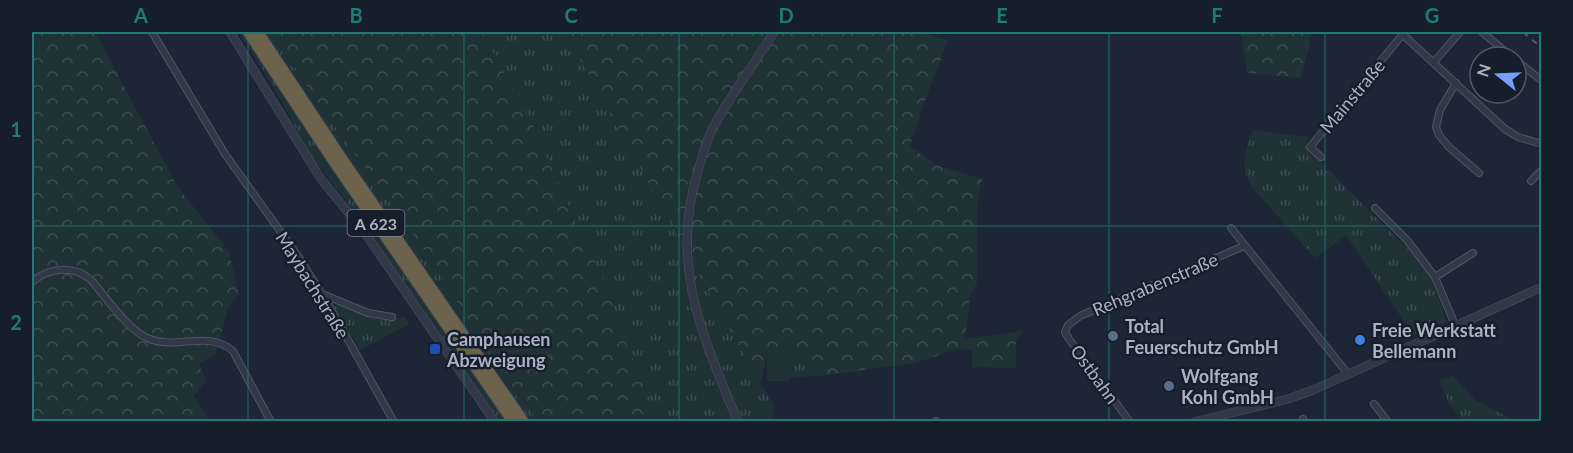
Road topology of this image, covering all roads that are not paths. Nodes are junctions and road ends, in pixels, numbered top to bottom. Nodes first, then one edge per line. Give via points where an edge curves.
1 (152, 32) edge
2 (230, 32) edge
3 (248, 32) edge
4 (258, 32) edge
5 (774, 32) edge
6 (1460, 32) edge
7 (1482, 32) edge
8 (1402, 33) edge
9 (1498, 45) edge
10 (1434, 62) junction
11 (1528, 70) edge
12 (1542, 81) edge
13 (1456, 83) junction
14 (1542, 144) edge
15 (1320, 157) dead end
16 (1542, 170) edge
17 (1479, 173) dead end
18 (1531, 181) dead end
19 (1375, 208) dead end
20 (1231, 228) dead end
21 (1244, 246) junction
22 (1473, 253) dead end
23 (1435, 277) junction
24 (32, 282) edge
25 (1542, 287) edge
26 (321, 293) junction
27 (392, 317) dead end
28 (1068, 325) joint
29 (1455, 325) junction
30 (1348, 374) junction
31 (1374, 404) dead end
32 (1205, 420) edge
33 (271, 422) edge
34 (393, 422) edge
35 (495, 422) edge
36 (513, 422) edge
37 (524, 422) edge
38 (738, 422) edge
39 (1130, 422) edge
40 (1194, 422) edge
41 (1388, 422) edge

1 - 26 street, Maybachstraße via 225,154
2 - 35 street via 321,179 365,233
3 - 36 highway, A 623
4 - 37 highway, A 623
5 - 38 street via 714,126 696,178 686,237 696,311
6 - 10 street
7 - 9 street
8 - 10 street
8 - 15 street, Mainstraße via 1310,147
10 - 13 street
11 - 12 street
13 - 14 street via 1505,129
13 - 17 street via 1440,110 1436,127 1449,147
16 - 18 street
19 - 23 street via 1407,240
20 - 21 street, Rehgrabenstraße
21 - 28 street, Rehgrabenstraße via 1080,316
21 - 30 street, Rehgrabenstraße
22 - 23 street
23 - 29 street
24 - 33 street via 42,273 64,269 83,273 137,332 149,339 167,343 214,340 224,344 233,351
25 - 29 street
26 - 27 street via 368,313
26 - 34 street, Maybachstraße
28 - 39 street, Ostbahn via 1065,332 1069,339
29 - 30 street
30 - 32 street via 1288,399
31 - 41 street
32 - 40 street

